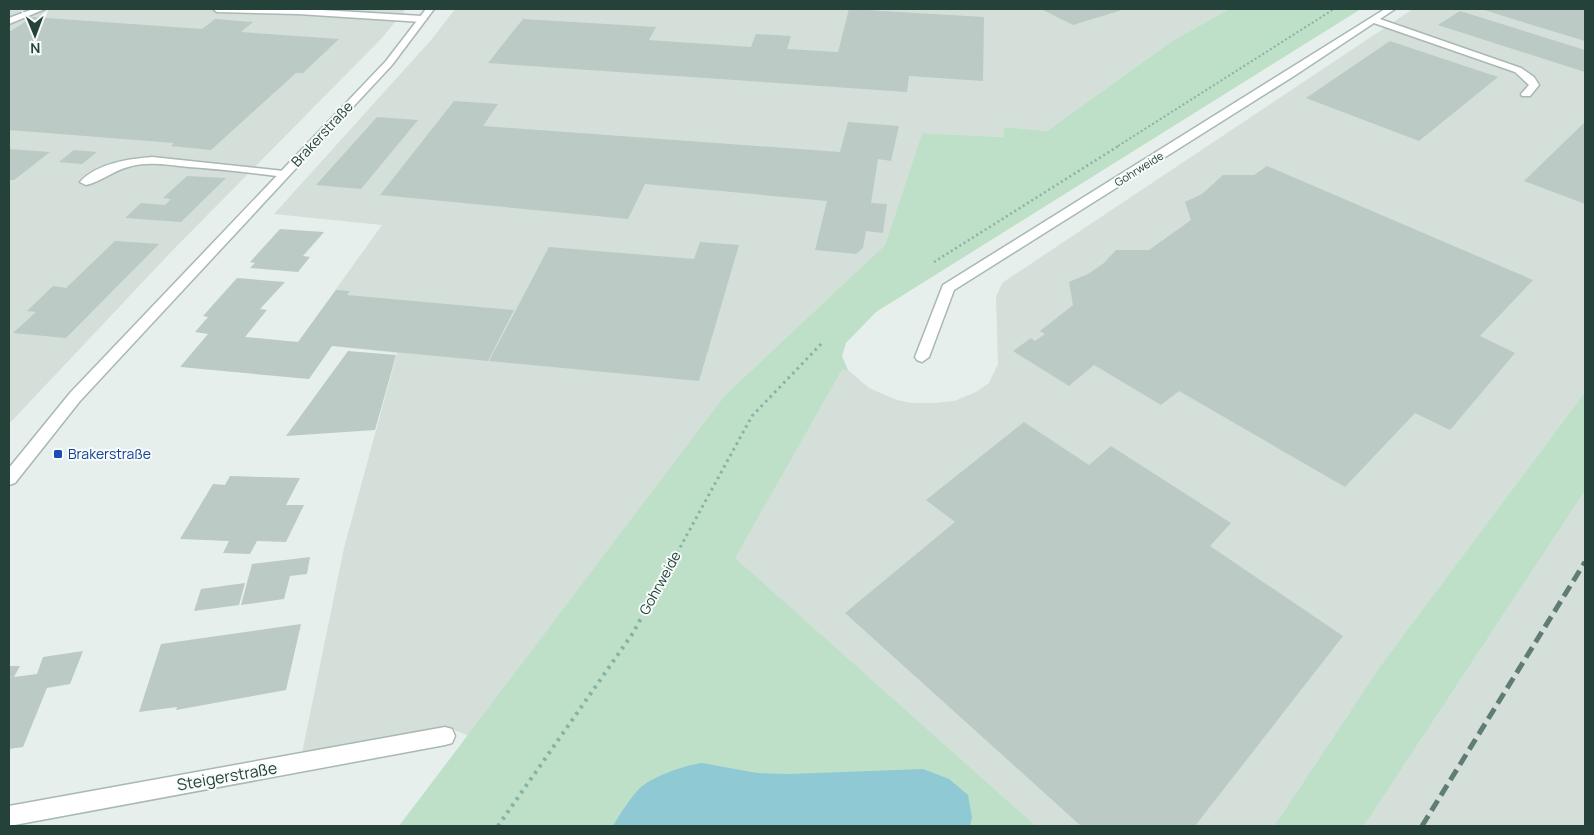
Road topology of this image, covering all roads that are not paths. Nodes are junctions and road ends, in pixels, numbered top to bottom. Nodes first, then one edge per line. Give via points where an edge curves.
1 (41, 9) edge
2 (217, 9) edge
3 (1391, 9) edge
4 (426, 14) edge
5 (9, 20) edge
6 (1374, 20) junction
7 (1526, 94) dead end
8 (284, 174) junction
9 (86, 182) dead end
10 (922, 357) dead end
11 (9, 479) edge
12 (446, 736) dead end
13 (9, 816) edge

1 - 5 street
2 - 4 street
3 - 6 street, Gohrweide
4 - 8 street, Brakerstraße via 388,62
6 - 7 street via 1518,70 1534,85
6 - 10 street, Gohrweide via 948,288
8 - 9 street via 152,160 127,163
8 - 11 street, Brakerstraße via 75,397
12 - 13 street, Steigerstraße

